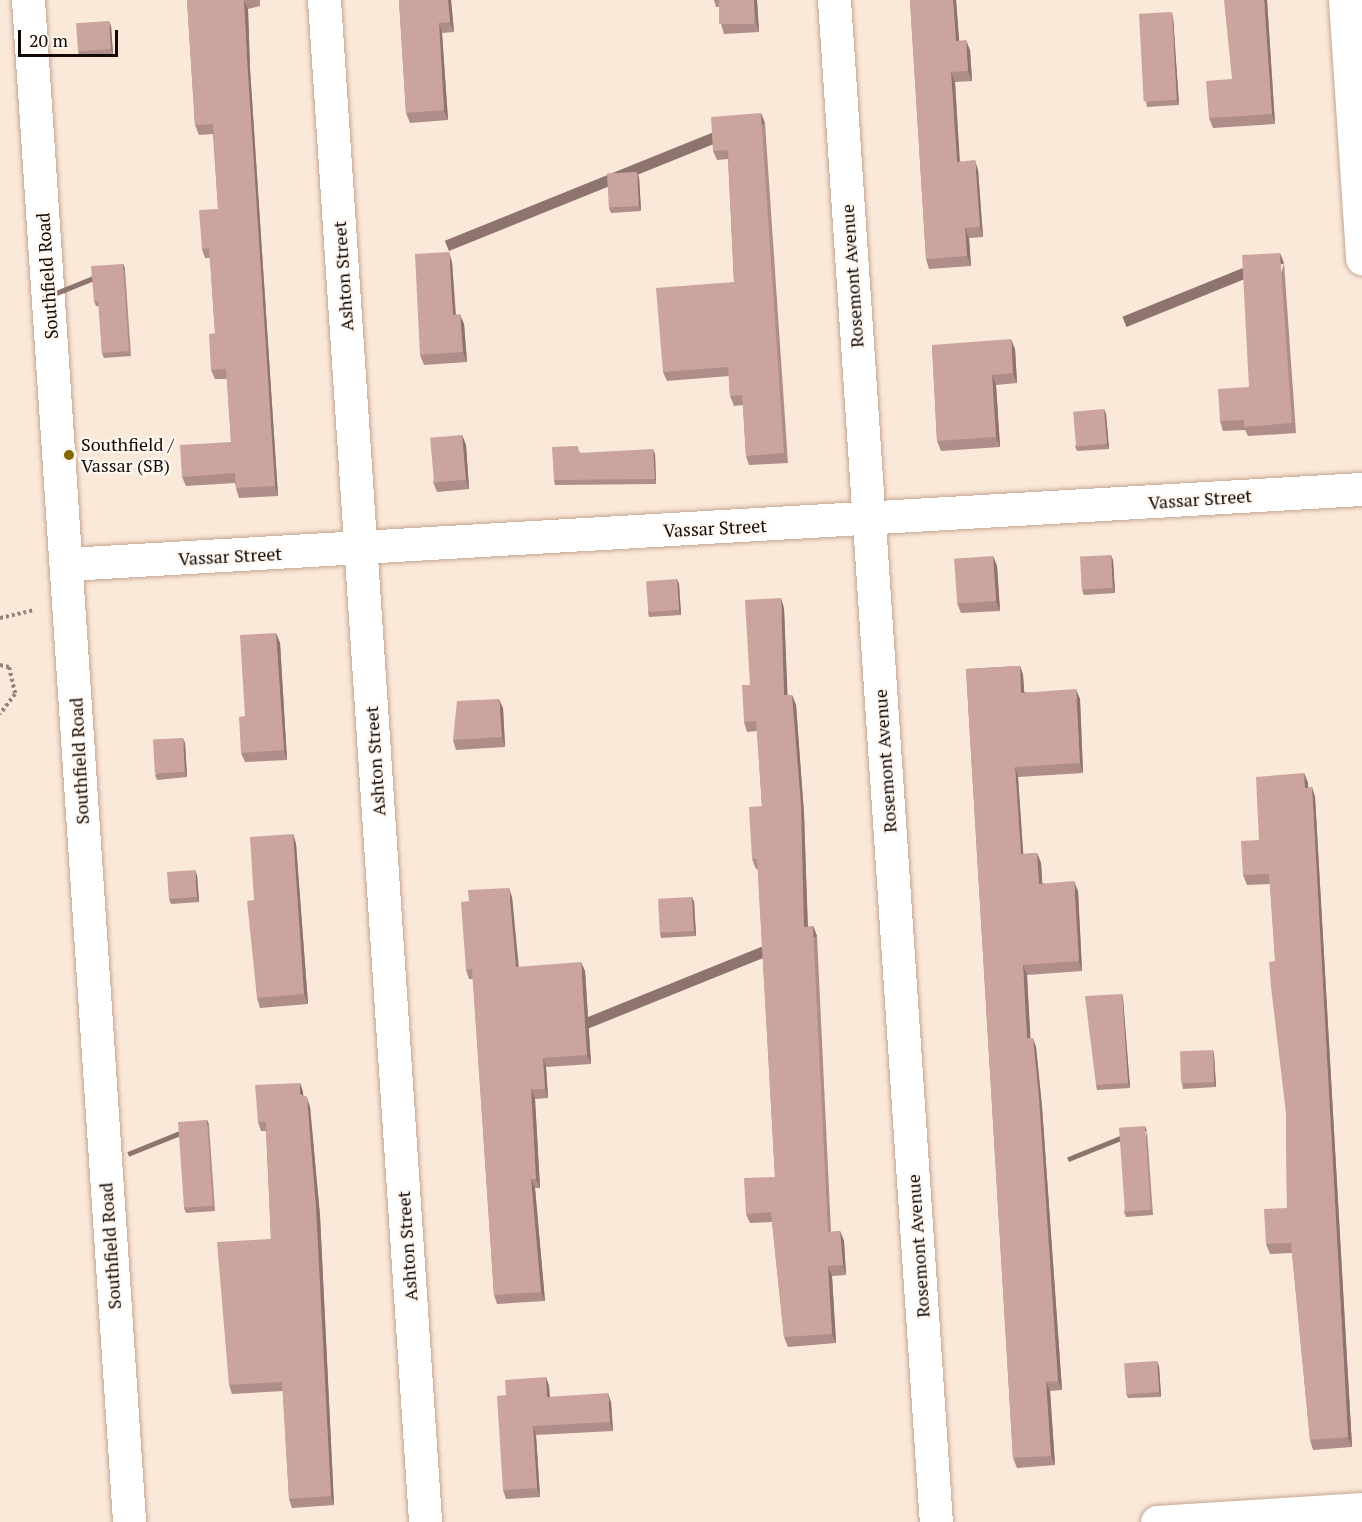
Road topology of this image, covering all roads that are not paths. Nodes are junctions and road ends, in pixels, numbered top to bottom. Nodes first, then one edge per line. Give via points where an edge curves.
1 (28, 0) edge
2 (324, 0) edge
3 (834, 0) edge
4 (1344, 0) edge
5 (1362, 258) edge
6 (1362, 489) edge
7 (868, 520) junction
8 (361, 550) junction
9 (68, 564) junction
10 (1362, 1509) edge
11 (129, 1522) edge
12 (425, 1522) edge
13 (936, 1522) edge
14 (1157, 1522) edge

1 - 9 street, Southfield Road
2 - 8 street, Ashton Street
3 - 7 street, Rosemont Avenue
4 - 5 street
6 - 7 street, Vassar Street
7 - 8 street, Vassar Street
7 - 13 street, Rosemont Avenue
8 - 9 street, Vassar Street
8 - 12 street, Ashton Street
9 - 11 street, Southfield Road
10 - 14 street

